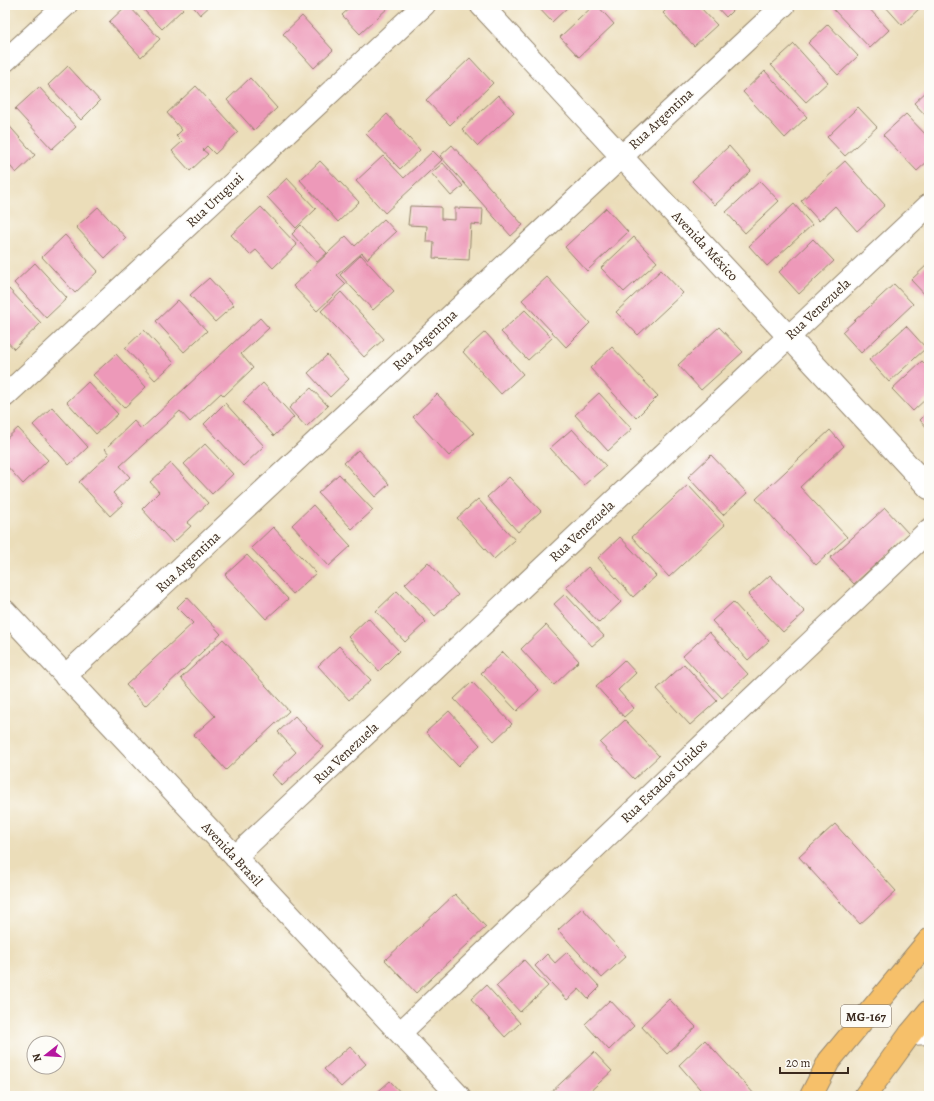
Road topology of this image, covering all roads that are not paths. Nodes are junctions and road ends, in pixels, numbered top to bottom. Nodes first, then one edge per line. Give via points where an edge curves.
1 (66, 5) edge
2 (424, 5) edge
3 (481, 5) edge
4 (784, 5) edge
5 (5, 61) edge
6 (621, 157) junction
7 (929, 205) edge
8 (789, 337) junction
9 (5, 396) edge
10 (929, 488) edge
11 (929, 530) edge
12 (5, 612) edge
13 (65, 676) junction
14 (235, 857) junction
15 (929, 940) edge
16 (929, 1011) edge
17 (400, 1033) junction
18 (920, 1034) edge
19 (459, 1096) edge
20 (811, 1096) edge
21 (865, 1096) edge

1 - 5 street
2 - 9 street, Rua Uruguai
3 - 6 street, Avenida México
4 - 6 street, Rua Argentina
6 - 8 street, Avenida México
6 - 13 street, Rua Argentina
7 - 8 street, Rua Venezuela
8 - 10 street, Avenida México
8 - 14 street, Rua Venezuela
11 - 17 street, Rua Estados Unidos
12 - 13 street, Avenida Brasil
13 - 14 street, Avenida Brasil
14 - 17 street, Avenida Brasil
15 - 20 main road, MG-167 via 829,1061
16 - 18 main road, MG-167
17 - 19 street, Avenida Brasil
18 - 21 main road, MG-167

